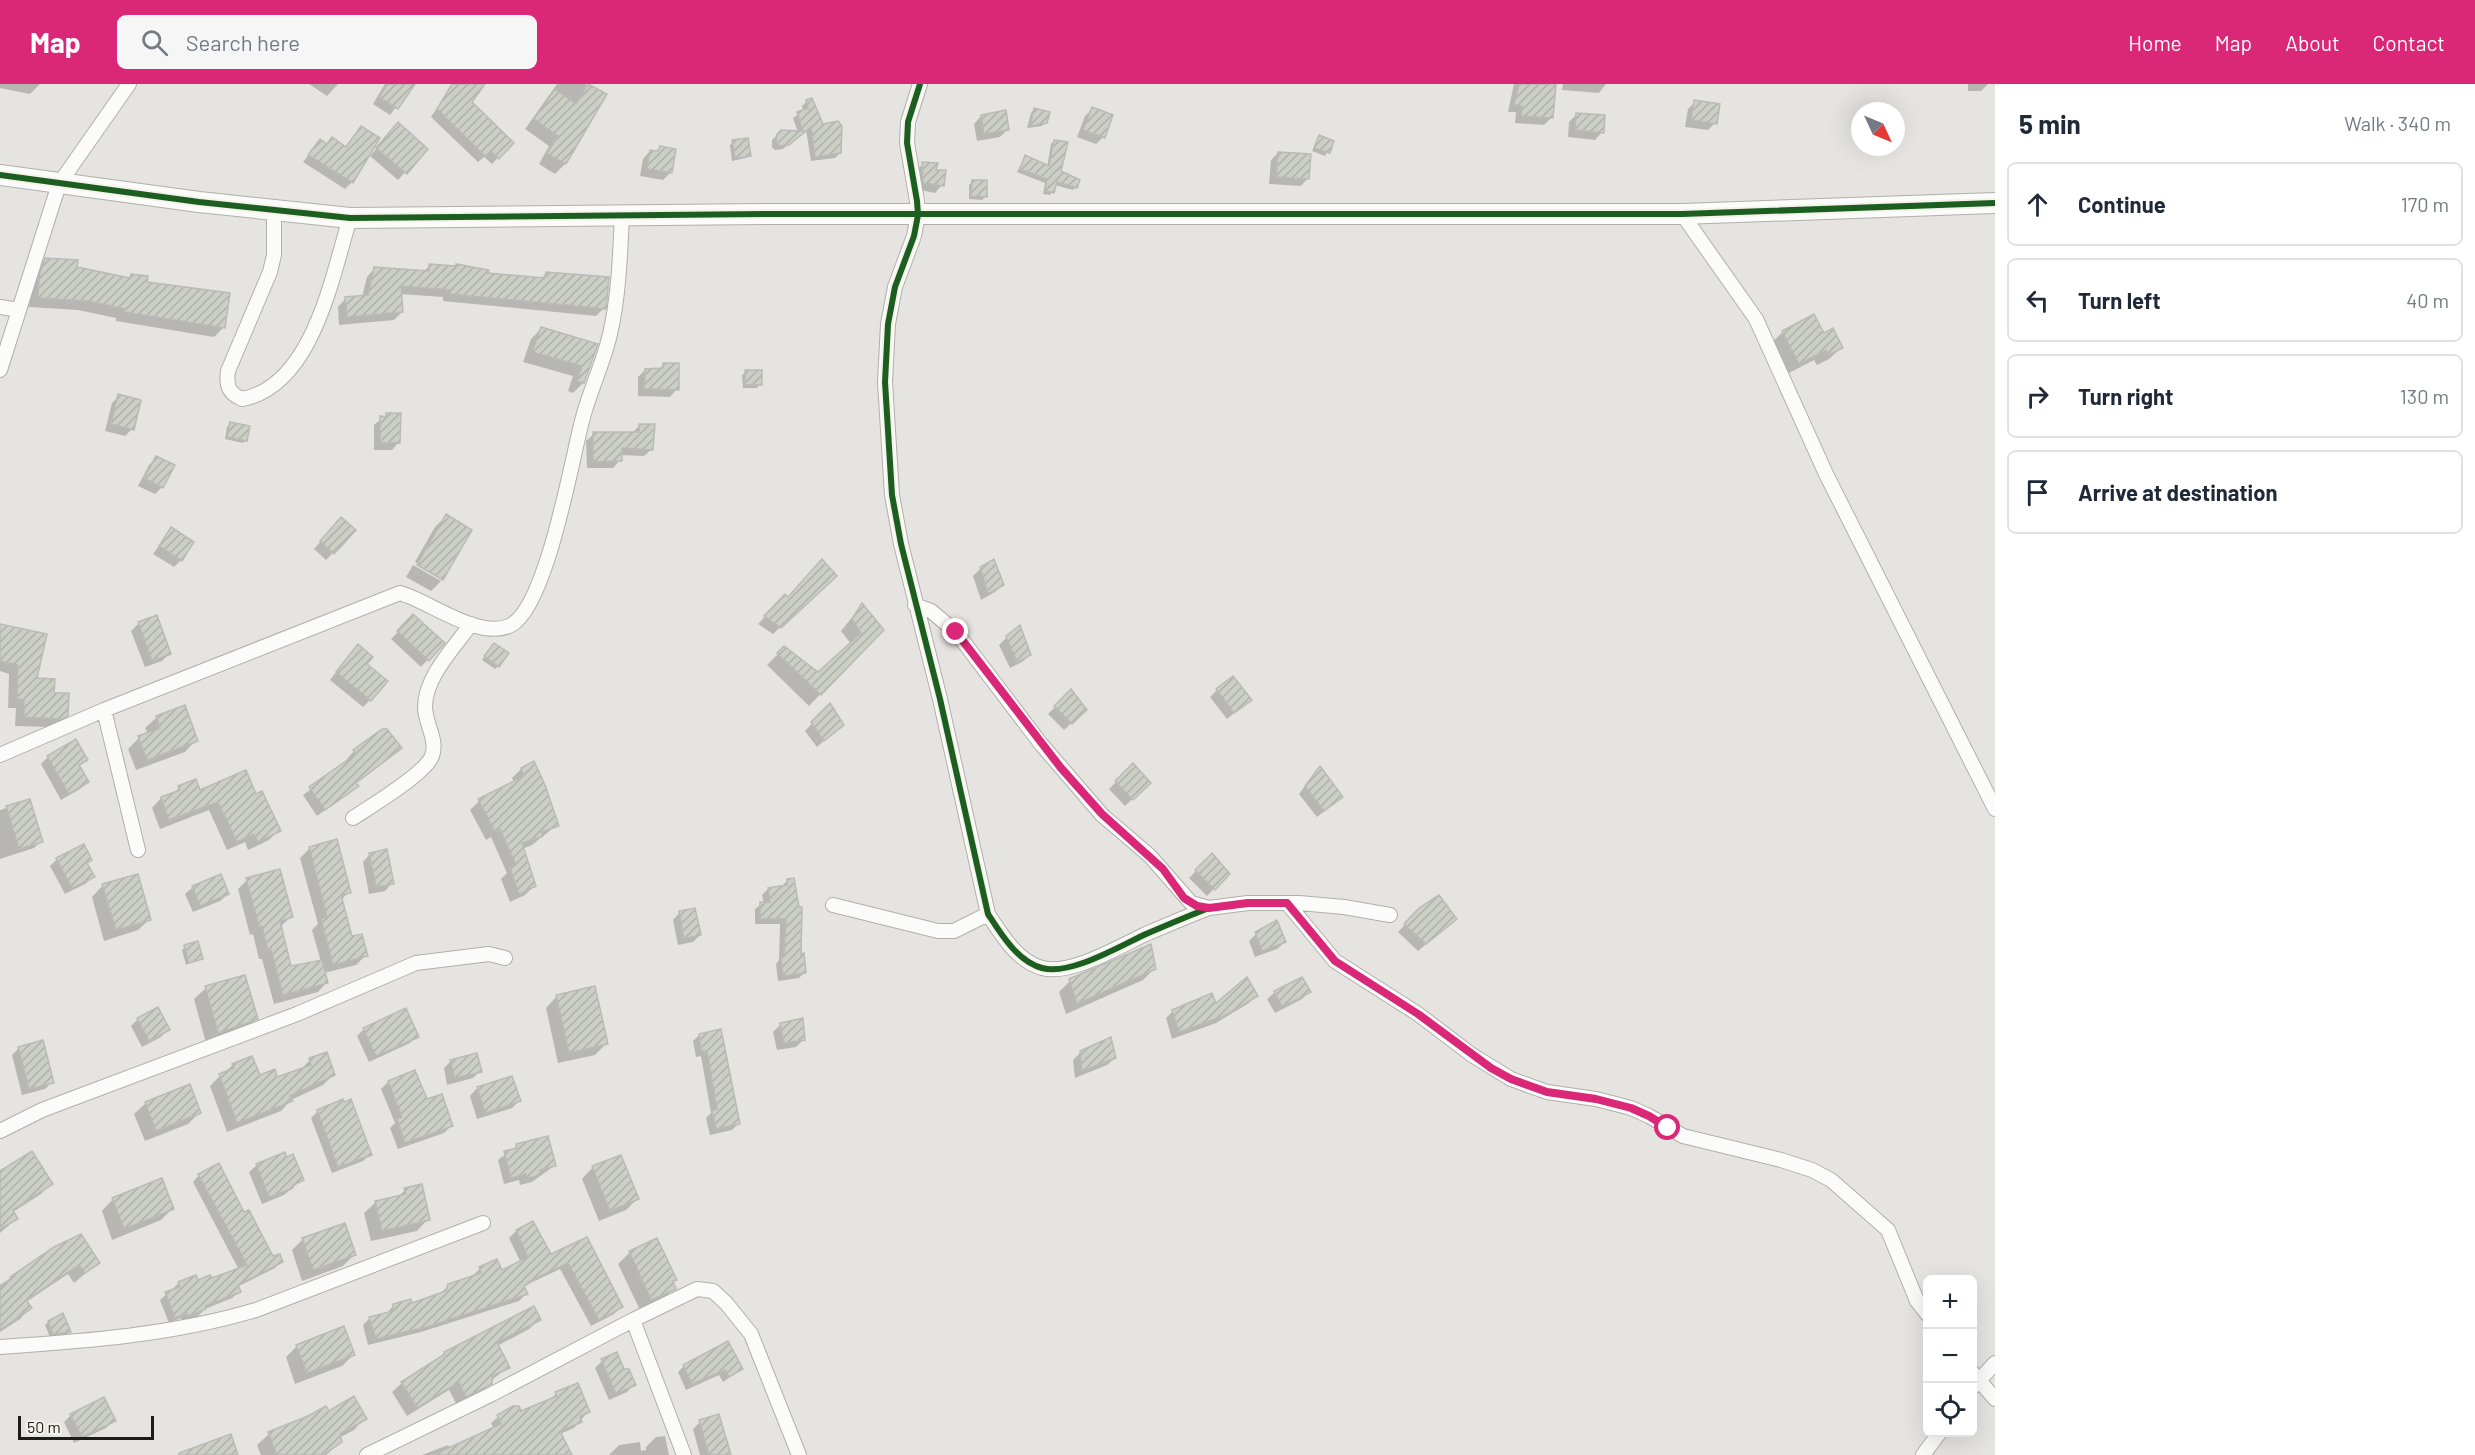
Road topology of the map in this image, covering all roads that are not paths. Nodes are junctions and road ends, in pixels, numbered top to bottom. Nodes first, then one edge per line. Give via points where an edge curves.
1 (129, 84) edge
2 (920, 84) edge
3 (0, 175) edge
4 (59, 184) junction
5 (1995, 203) edge
6 (274, 211) junction
7 (1682, 214) junction
8 (918, 215) junction
9 (622, 216) junction
10 (350, 218) junction
11 (0, 308) edge
12 (19, 310) junction
13 (0, 370) edge
14 (915, 605) junction
15 (471, 624) junction
16 (104, 710) junction
17 (0, 755) edge
18 (1995, 809) edge
19 (353, 818) dead end
20 (138, 850) dead end
21 (1287, 903) junction
22 (833, 905) dead end
23 (1209, 908) junction
24 (988, 914) junction
25 (1390, 915) dead end
26 (505, 958) dead end
27 (0, 1131) edge
28 (483, 1223) dead end
29 (1923, 1309) edge
30 (633, 1320) junction
31 (0, 1347) edge
32 (1995, 1363) edge
33 (1977, 1378) edge
34 (1977, 1383) edge
35 (1995, 1399) edge
36 (1936, 1437) edge
37 (367, 1455) edge
38 (684, 1455) edge
39 (799, 1455) edge
40 (1923, 1455) edge

1 - 4 street
2 - 8 street via 908,122 907,143
3 - 4 street
4 - 6 street
4 - 12 street
5 - 7 street
6 - 10 street
6 - 10 street via 270,272 228,371 229,390 242,399 272,386 300,358
7 - 8 street
7 - 18 street via 1756,319 1826,474
8 - 9 street
8 - 14 street via 895,287 888,324 885,382 892,495
9 - 10 street
9 - 15 street via 610,333 581,423 543,573 525,612 513,624 497,629
11 - 12 street
12 - 13 street
14 - 23 street via 931,611 956,632 1041,744 1102,814 1163,869 1184,898
14 - 24 street
15 - 16 street via 400,593
15 - 19 street via 431,681 426,696 425,710 434,746 431,757 423,770
16 - 17 street
16 - 20 street
21 - 23 street
21 - 25 street
21 - 29 street via 1335,961 1511,1079 1547,1092 1631,1108 1683,1136 1781,1160 1831,1180 1888,1230
22 - 24 street via 938,932 954,931
23 - 24 street via 1092,958 1055,969 1026,960 1007,943
26 - 27 street via 489,954 417,963 297,1014 42,1110
28 - 31 street via 225,1319 112,1340
30 - 37 street
30 - 38 street
30 - 39 street via 697,1289 713,1292 751,1334
32 - 33 street
34 - 35 street
36 - 40 street

